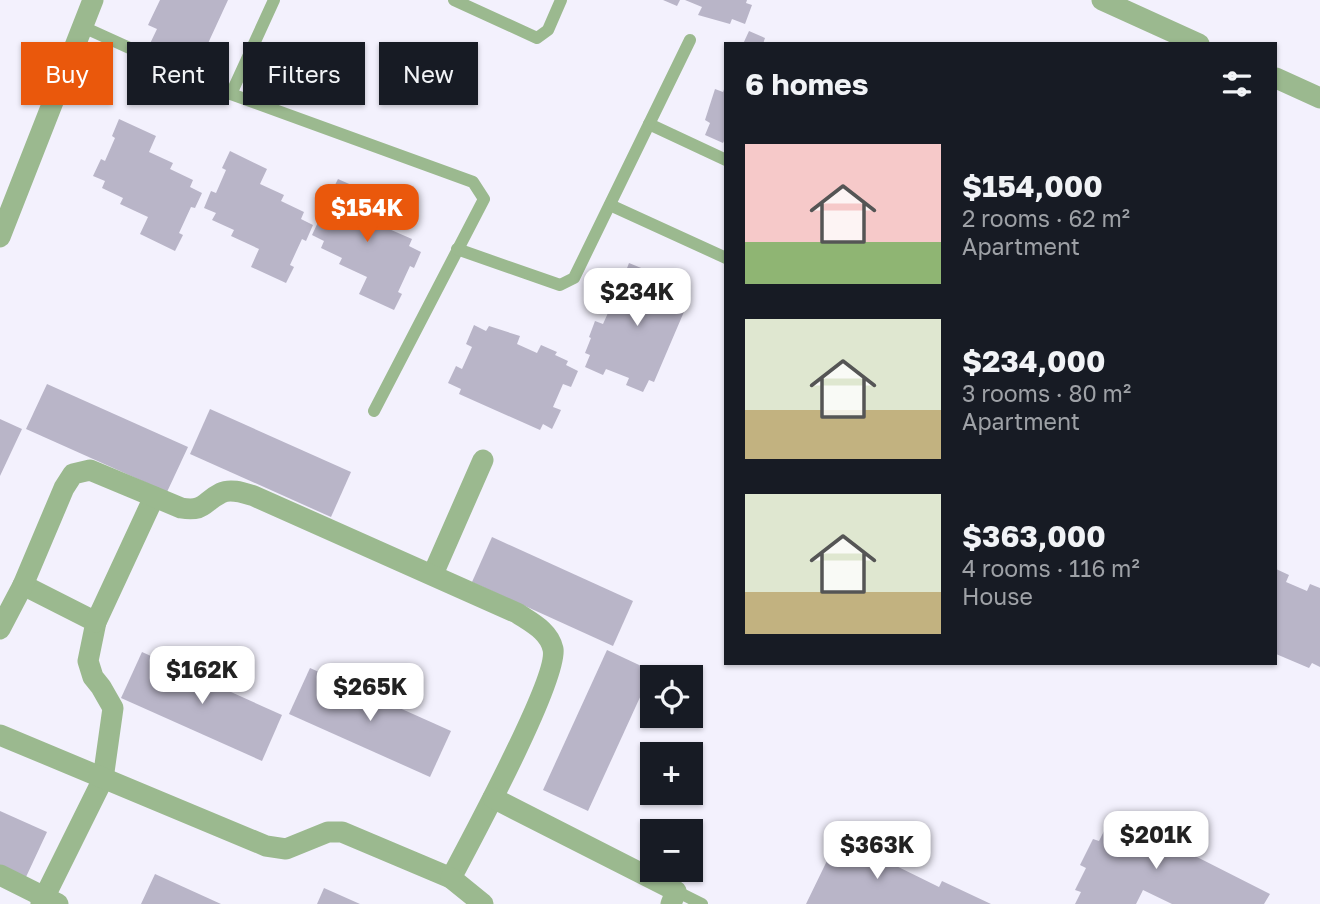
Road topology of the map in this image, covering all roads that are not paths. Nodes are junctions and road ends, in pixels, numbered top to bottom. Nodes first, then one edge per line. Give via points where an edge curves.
1 (93, 0) edge
2 (274, 0) edge
3 (454, 0) edge
4 (561, 0) edge
5 (1102, 0) edge
6 (81, 26) junction
7 (690, 40) dead end
8 (1195, 42) edge
9 (1277, 78) edge
10 (231, 94) junction
11 (1320, 98) edge
12 (649, 124) junction
13 (724, 159) edge
14 (610, 205) junction
15 (0, 237) edge
16 (457, 249) junction
17 (724, 257) edge
18 (374, 411) dead end
19 (483, 460) dead end
20 (154, 497) junction
21 (432, 574) junction
22 (23, 585) junction
23 (96, 622) junction
24 (0, 629) edge
25 (0, 735) edge
26 (103, 779) junction
27 (493, 798) junction
28 (0, 875) edge
29 (451, 878) junction
30 (674, 897) edge
31 (48, 902) edge
32 (483, 904) edge
33 (702, 904) edge

1 - 6 street
2 - 10 lane
3 - 4 lane via 537,38 548,30
5 - 8 street
6 - 10 lane
6 - 15 street
7 - 12 lane
9 - 11 street
10 - 16 lane via 473,182 484,199
12 - 13 lane
12 - 14 lane
14 - 16 lane via 574,278 560,285
14 - 17 lane
16 - 18 lane
19 - 21 street
20 - 21 street via 195,510 222,492 254,496
20 - 22 street via 90,470 73,474
20 - 23 street
21 - 27 street via 517,613 551,639 554,653 549,676
22 - 23 street
22 - 24 street
23 - 26 street via 88,662 113,708
25 - 26 street
26 - 29 street via 266,846 286,849 328,832 342,832
26 - 31 street
27 - 29 street
27 - 30 street
28 - 31 street
29 - 32 street
30 - 33 lane

